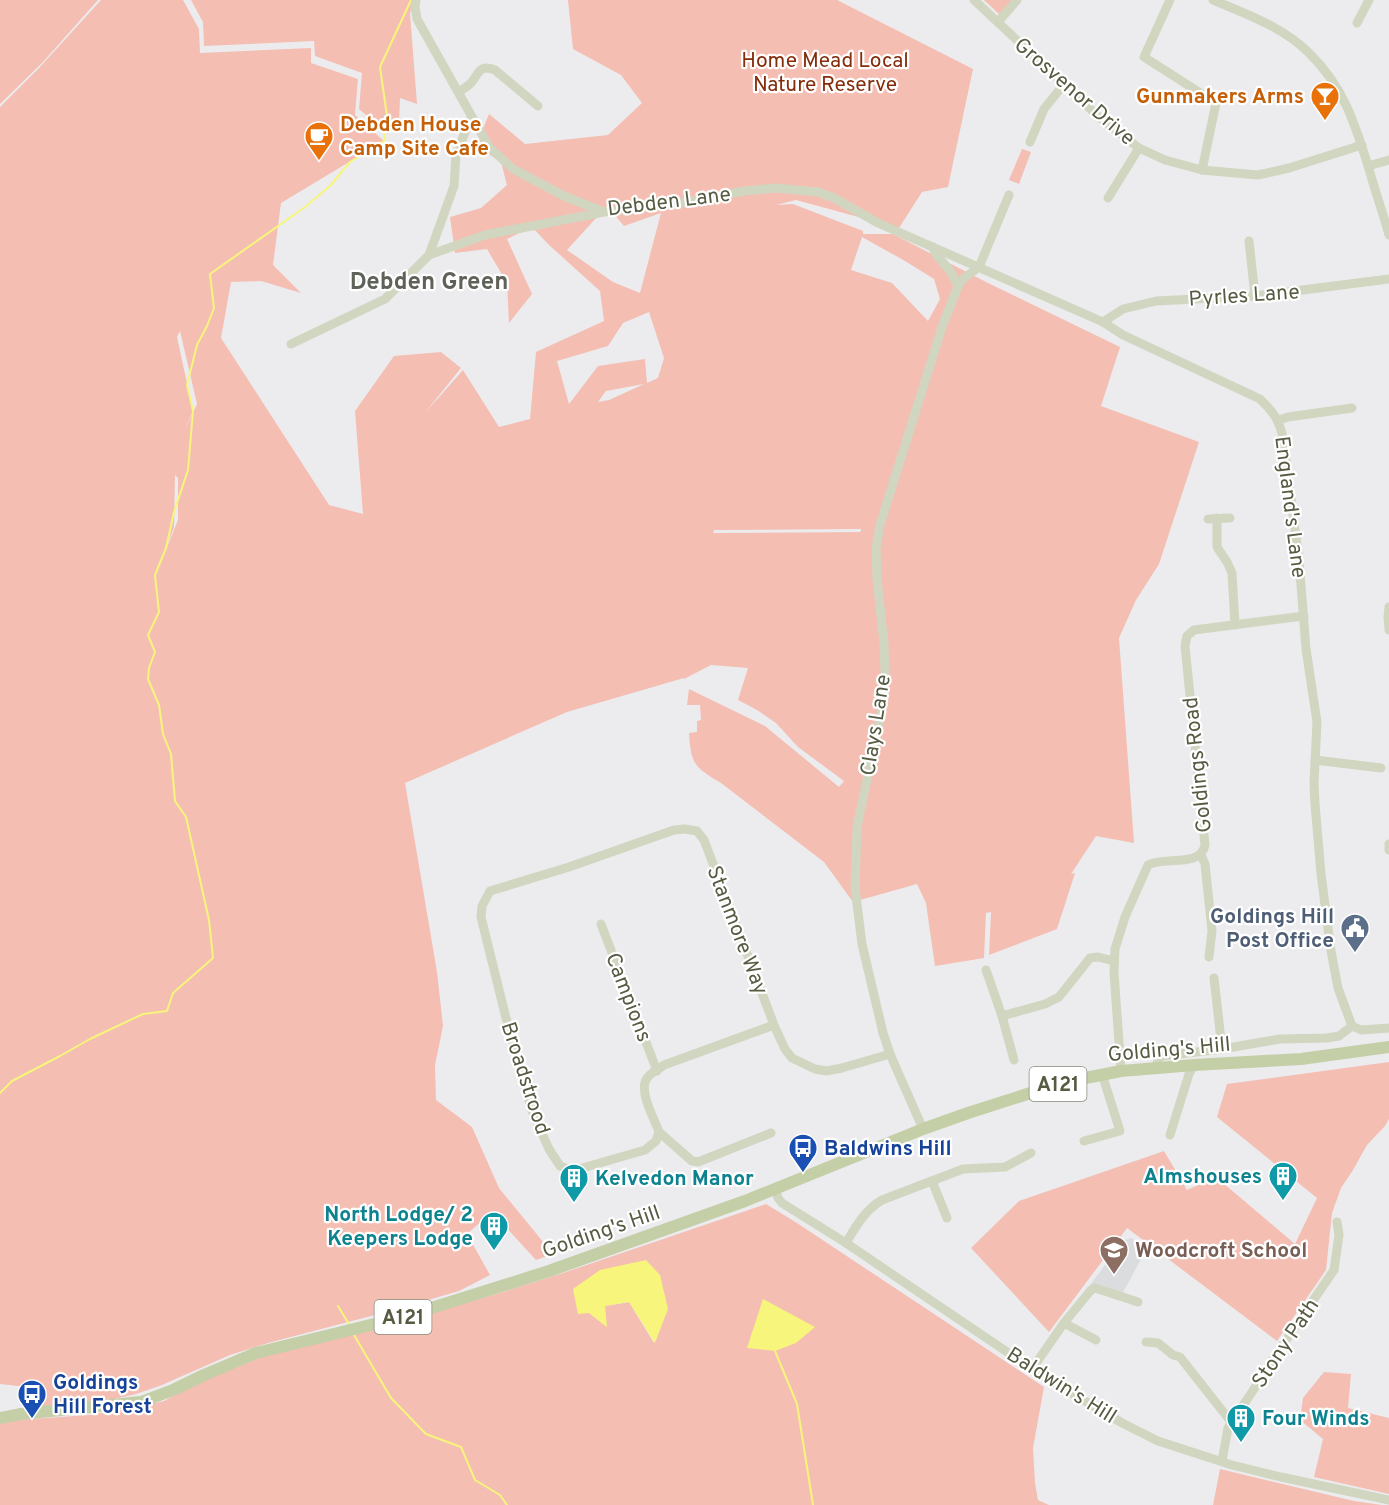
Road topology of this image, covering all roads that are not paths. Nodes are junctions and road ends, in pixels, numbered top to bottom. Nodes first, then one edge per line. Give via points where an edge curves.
1 (416, 0) edge
2 (974, 0) edge
3 (1017, 0) edge
4 (1170, 0) edge
5 (1213, 0) edge
6 (1369, 0) edge
7 (998, 22) junction
8 (1357, 23) dead end
9 (1064, 84) junction
10 (459, 92) junction
11 (538, 106) dead end
12 (471, 118) junction
13 (1030, 142) dead end
14 (1362, 145) junction
15 (1139, 148) junction
16 (1389, 160) edge
17 (1368, 166) junction
18 (1202, 170) junction
19 (1009, 195) dead end
20 (1108, 198) dead end
21 (604, 212) junction
22 (1389, 235) edge
23 (1249, 241) dead end
24 (933, 247) junction
25 (429, 255) junction
26 (979, 267) junction
27 (1389, 279) edge
28 (958, 286) junction
29 (1255, 296) junction
30 (1103, 322) junction
31 (291, 344) dead end
32 (1352, 408) dead end
33 (1279, 420) junction
34 (1230, 518) dead end
35 (1389, 607) edge
36 (1304, 616) junction
37 (1235, 625) junction
38 (1389, 630) edge
39 (1315, 760) junction
40 (1381, 768) dead end
41 (1389, 844) edge
42 (1389, 850) edge
43 (1201, 855) junction
44 (569, 867) joint
45 (601, 924) dead end
46 (1209, 957) dead end
47 (1114, 961) junction
48 (986, 970) dead end
49 (1214, 978) dead end
50 (1002, 1016) junction
51 (774, 1025) junction
52 (1352, 1026) junction
53 (1389, 1028) edge
54 (1389, 1047) edge
55 (1221, 1049) junction
56 (890, 1054) junction
57 (1014, 1060) dead end
58 (1194, 1065) junction
59 (1156, 1068) junction
60 (657, 1071) junction
61 (1121, 1071) junction
62 (1102, 1074) junction
63 (923, 1129) junction
64 (659, 1132) junction
65 (771, 1134) dead end
66 (1170, 1135) dead end
67 (1084, 1141) dead end
68 (1031, 1153) dead end
69 (932, 1181) junction
70 (776, 1189) junction
71 (947, 1218) dead end
72 (1337, 1222) dead end
73 (846, 1243) junction
74 (1138, 1302) dead end
75 (1064, 1323) junction
76 (1096, 1340) dead end
77 (1146, 1342) dead end
78 (1032, 1369) junction
79 (0, 1418) edge
80 (1232, 1423) junction
81 (1222, 1461) junction
82 (1389, 1500) edge

1 - 10 street, Debden Lane via 417,19
2 - 7 street, Grosvenor Drive
3 - 7 street
4 - 18 street via 1144,57 1216,103
5 - 14 street via 1269,24 1308,52 1337,87
6 - 8 street
7 - 9 street, Grosvenor Drive
9 - 13 street via 1044,109
9 - 15 street, Grosvenor Drive
10 - 11 street via 478,71 490,68
10 - 12 street, Debden Lane
12 - 21 street, Debden Lane via 489,147 513,169
12 - 25 street via 456,154 454,186
14 - 17 street
14 - 18 street, Grosvenor Drive via 1258,175
15 - 18 street, Grosvenor Drive
15 - 20 street
16 - 17 street
17 - 22 street
19 - 26 street
21 - 24 street, Debden Lane via 744,191 803,190 834,198
21 - 25 street via 485,235
23 - 29 street
24 - 26 street, Debden Lane
24 - 28 street
25 - 31 street via 385,299
26 - 28 street, Clays Lane
26 - 30 street, England's Lane
27 - 29 street, Pyrles Lane
28 - 56 street, Clays Lane via 901,455 876,548 885,673 881,714 857,827 855,888 862,944
29 - 30 street, Pyrles Lane via 1156,301 1124,309
30 - 33 street, England's Lane via 1260,399
32 - 33 street
33 - 36 street, England's Lane
34 - 37 street via 1213,519 1217,547 1232,573
35 - 38 street
36 - 37 street, Goldings Road
36 - 39 street, England's Lane via 1317,722
37 - 43 street, Goldings Road via 1194,630 1185,640 1205,837
39 - 40 street
39 - 52 street, England's Lane via 1316,818 1331,951 1338,988
41 - 42 street
43 - 46 street via 1212,931
43 - 47 street, Goldings Road via 1148,865 1125,917
44 - 51 street, Stanmore Way via 674,830 697,831 704,840
44 - 64 street, Broadstrood via 490,891 482,906 481,917 532,1111 560,1166 572,1171 645,1150 656,1141
45 - 60 street, Campions
47 - 50 street via 1090,958 1059,997
47 - 61 street, Goldings Road
48 - 50 street
49 - 55 street
50 - 57 street
51 - 56 street, Stanmore Way via 792,1058 815,1069 842,1068
51 - 60 street via 664,1065
52 - 53 street via 1361,1030
52 - 55 street via 1339,1036 1280,1039
54 - 58 main road, Golding's Hill / A121 via 1300,1059
55 - 59 street via 1163,1056
56 - 63 street, Clays Lane
58 - 59 main road, Golding's Hill / A121
58 - 66 street
59 - 61 main road, Golding's Hill / A121
60 - 64 street via 644,1084
61 - 62 main road, Golding's Hill / A121
62 - 63 main road, Golding's Hill / A121 via 1065,1082
62 - 67 street via 1120,1131
63 - 70 main road, Golding's Hill / A121
64 - 65 street via 698,1162
68 - 69 street via 1005,1167 963,1169
69 - 71 street
69 - 73 street via 871,1207
70 - 73 street, Baldwin's Hill via 782,1203
70 - 79 main road, Golding's Hill / A121 via 403,1317 256,1353 141,1402
72 - 80 street, Stony Path via 1334,1270
73 - 78 street, Baldwin's Hill
74 - 75 street via 1095,1288
75 - 76 street
75 - 78 street
77 - 80 street via 1158,1343 1180,1357
78 - 81 street, Baldwin's Hill via 1158,1441
80 - 81 street, Stony Path
81 - 82 street, Baldwin's Hill

